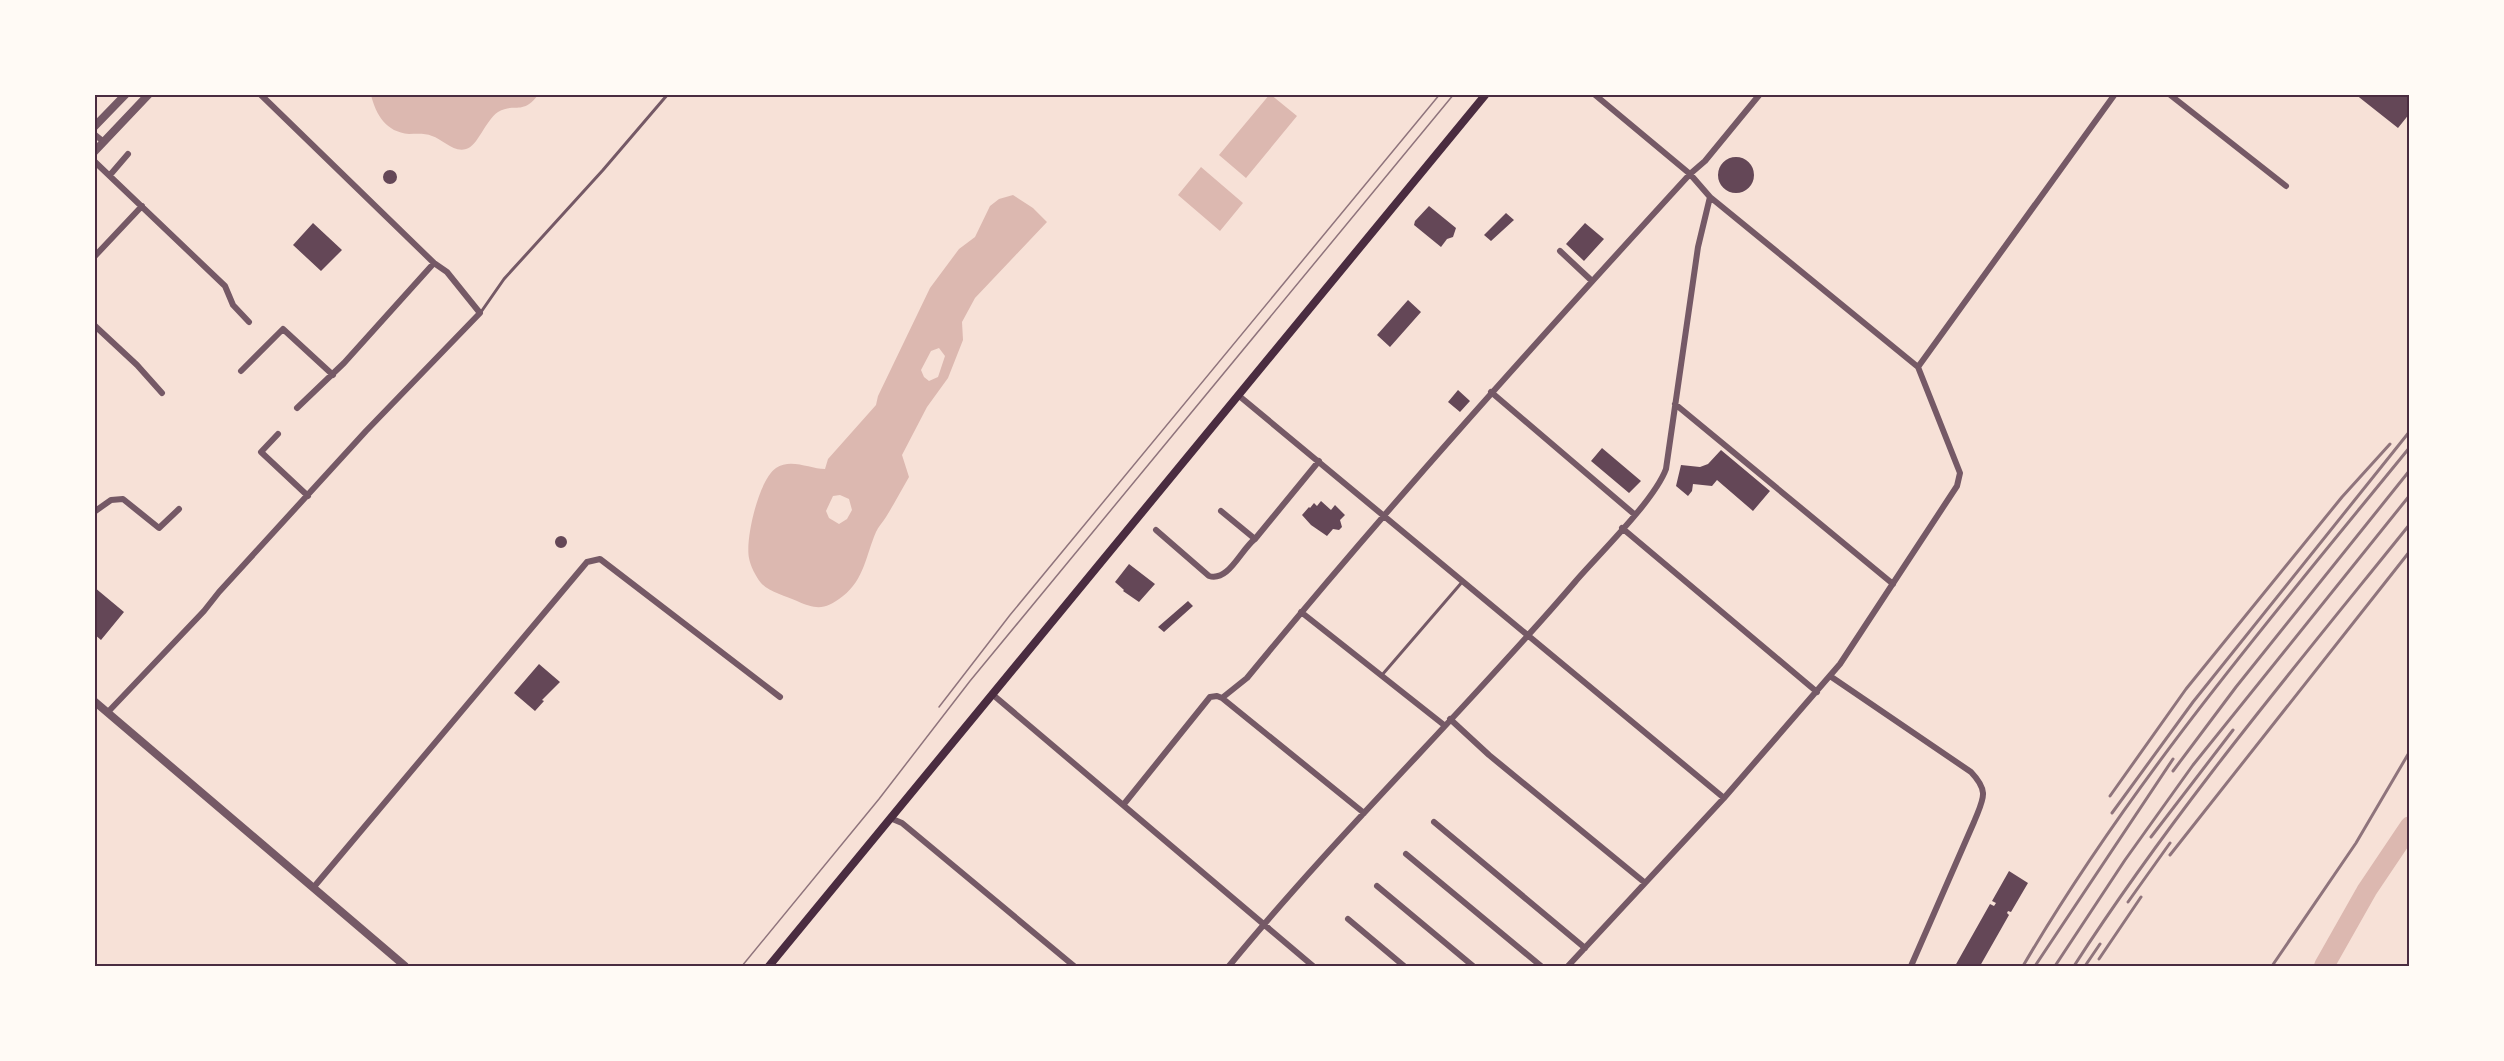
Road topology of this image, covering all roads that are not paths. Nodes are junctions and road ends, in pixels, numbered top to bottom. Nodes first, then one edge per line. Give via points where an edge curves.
1 (126, 94) edge
2 (149, 94) edge
3 (260, 94) edge
4 (668, 94) edge
5 (1486, 94) edge
6 (1594, 94) edge
7 (1760, 94) edge
8 (2115, 94) edge
9 (2169, 94) edge
10 (94, 128) edge
11 (94, 134) edge
12 (104, 142) junction
13 (94, 152) edge
14 (129, 154) dead end
15 (94, 161) edge
16 (1690, 174) junction
17 (110, 175) junction
18 (2286, 186) dead end
19 (1710, 197) junction
20 (142, 206) junction
21 (1560, 251) dead end
22 (94, 257) edge
23 (434, 263) junction
24 (1592, 281) junction
25 (480, 313) junction
26 (249, 322) dead end
27 (94, 325) edge
28 (1918, 367) junction
29 (241, 371) dead end
30 (333, 375) junction
31 (1491, 392) junction
32 (162, 393) dead end
33 (1239, 395) junction
34 (1675, 404) junction
35 (297, 408) dead end
36 (278, 434) dead end
37 (1319, 461) junction
38 (308, 496) junction
39 (179, 509) dead end
40 (1221, 511) dead end
41 (94, 512) edge
42 (1634, 514) junction
43 (1383, 516) junction
44 (1622, 528) junction
45 (1156, 530) dead end
46 (1255, 539) junction
47 (1463, 581) junction
48 (1893, 584) junction
49 (1301, 612) junction
50 (1528, 636) junction
51 (1382, 675) junction
52 (1830, 676) junction
53 (1817, 692) junction
54 (992, 694) junction
55 (780, 697) dead end
56 (1222, 698) junction
57 (94, 701) edge
58 (108, 712) junction
59 (1450, 719) junction
60 (1444, 725) junction
61 (1724, 798) junction
62 (1124, 804) junction
63 (1364, 813) junction
64 (890, 818) junction
65 (1434, 822) dead end
66 (1406, 854) dead end
67 (1644, 882) junction
68 (1377, 886) dead end
69 (313, 888) junction
70 (1348, 919) dead end
71 (1264, 925) junction
72 (1585, 948) junction
73 (405, 966) edge
74 (769, 966) edge
75 (1074, 966) edge
76 (1229, 966) edge
77 (1313, 966) edge
78 (1404, 966) edge
79 (1473, 966) edge
80 (1541, 966) edge
81 (1568, 966) edge
82 (1911, 966) edge

1 - 10 street
2 - 12 street
3 - 23 street
4 - 25 lane via 504,279
5 - 33 main road
6 - 16 street
7 - 16 street
8 - 28 street
9 - 18 street
11 - 12 street
12 - 13 street
14 - 17 street
15 - 17 street
16 - 19 street
16 - 24 street
17 - 20 street
19 - 28 street
19 - 34 street via 1698,247
20 - 22 street
20 - 26 street via 225,286 233,305
21 - 24 street
23 - 25 street via 447,272
23 - 30 street
24 - 31 street
25 - 38 street
27 - 32 street
28 - 48 street via 1960,473 1957,486
29 - 30 street via 283,329
30 - 35 street
31 - 42 street
31 - 43 street
33 - 37 street
33 - 54 main road
34 - 42 street via 1666,469
34 - 48 street
36 - 38 street via 261,452
37 - 43 street
37 - 46 street
38 - 58 street
39 - 41 street via 159,528 123,499 111,500
40 - 46 street
42 - 44 street
43 - 47 street
43 - 49 street
44 - 50 street
44 - 53 street
45 - 46 street via 1215,577 1223,574
47 - 50 street
47 - 51 lane
48 - 52 street
49 - 51 street
49 - 56 street via 1247,678
50 - 59 street
50 - 61 street
51 - 60 street
52 - 53 street
52 - 82 street via 1971,772 1983,787 1984,798
53 - 61 street
54 - 62 street
54 - 64 main road
55 - 69 street via 600,559 587,562
56 - 62 street via 1210,698
56 - 63 street
57 - 58 street
58 - 69 street
59 - 60 street
59 - 67 street
60 - 63 street
61 - 67 street
62 - 71 street
63 - 71 street
64 - 74 main road
64 - 75 street via 902,823
65 - 72 street
66 - 80 street
67 - 72 street
68 - 79 street
69 - 73 street
70 - 78 street
71 - 76 street
71 - 77 street
72 - 81 street

